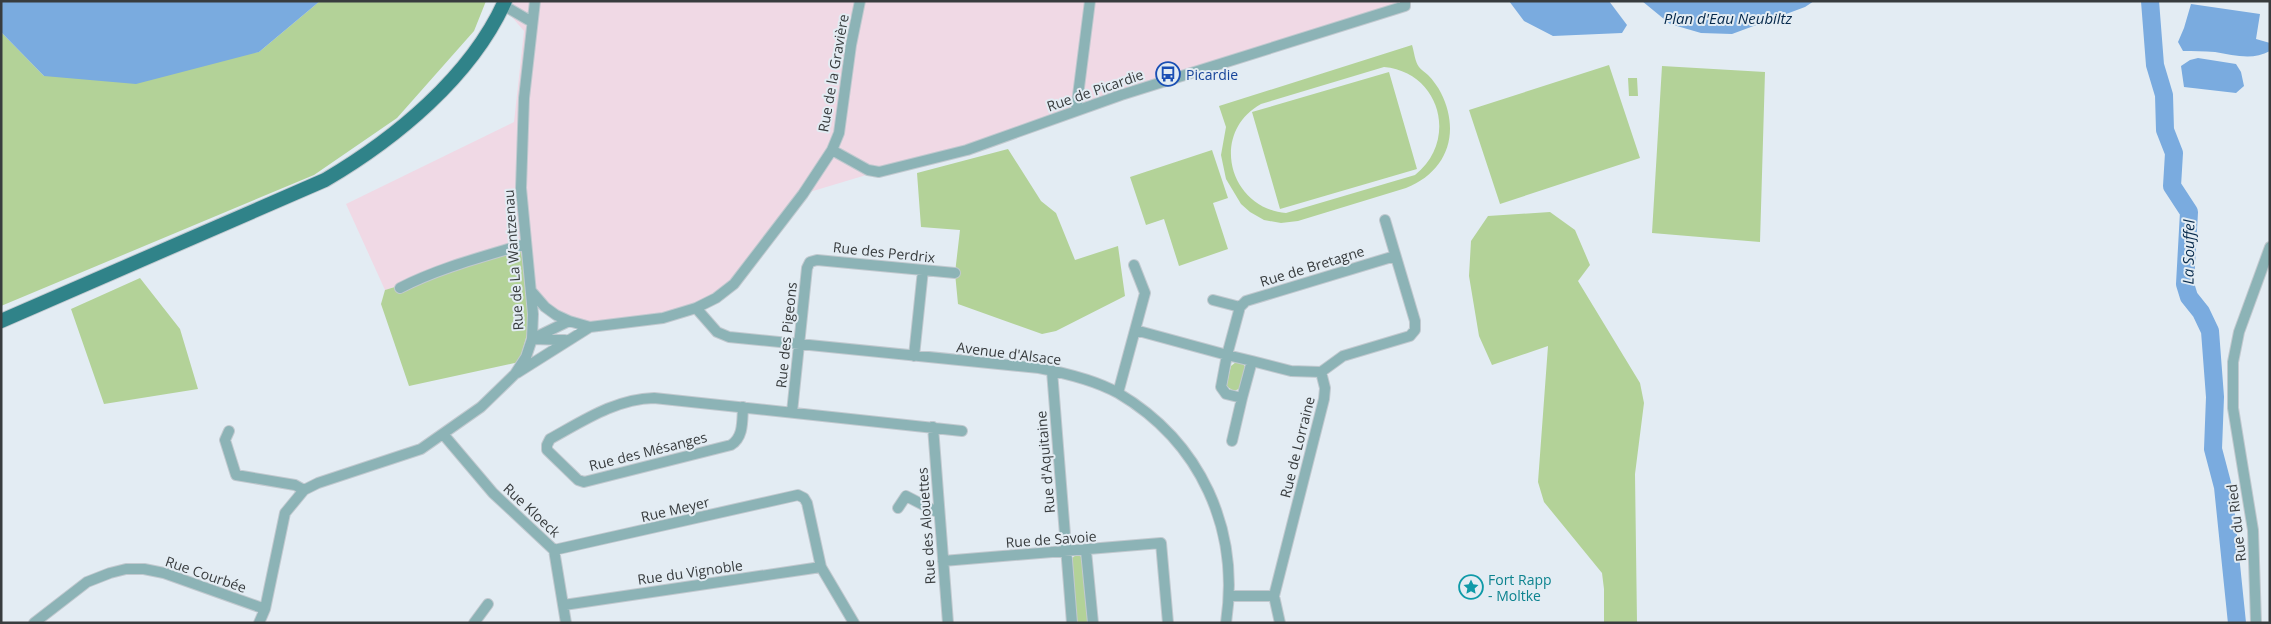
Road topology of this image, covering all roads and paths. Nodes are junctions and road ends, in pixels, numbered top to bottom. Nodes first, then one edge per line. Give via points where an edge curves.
1 (535, 1) edge
2 (860, 1) edge
3 (1090, 1) edge
4 (504, 3) edge
5 (1405, 4) edge
6 (532, 22) junction
7 (1076, 111) junction
8 (832, 150) junction
9 (879, 172) joint
10 (1385, 220) dead end
11 (525, 244) junction
12 (2270, 246) edge
13 (1395, 256) junction
14 (810, 262) joint
15 (1134, 265) dead end
16 (923, 270) junction
17 (955, 273) dead end
18 (400, 288) dead end
19 (532, 292) junction
20 (1213, 300) dead end
21 (1240, 307) junction
22 (696, 308) junction
23 (1, 321) edge
24 (569, 321) junction
25 (590, 326) junction
26 (1135, 330) junction
27 (532, 339) junction
28 (568, 340) junction
29 (800, 344) junction
30 (1227, 355) junction
31 (914, 356) junction
32 (1252, 362) junction
33 (1052, 371) junction
34 (1321, 372) junction
35 (515, 374) junction
36 (1118, 393) junction
37 (1242, 398) junction
38 (743, 407) junction
39 (792, 412) junction
40 (933, 427) junction
41 (229, 431) dead end
42 (962, 431) dead end
43 (443, 434) junction
44 (1232, 441) dead end
45 (304, 490) junction
46 (898, 508) dead end
47 (939, 513) junction
48 (554, 550) junction
49 (1086, 551) junction
50 (1067, 552) junction
51 (942, 561) junction
52 (821, 567) junction
53 (1229, 596) junction
54 (1274, 596) junction
55 (488, 604) dead end
56 (564, 605) junction
57 (265, 609) junction
58 (39, 622) edge
59 (259, 623) edge
60 (474, 623) edge
61 (566, 623) edge
62 (854, 623) edge
63 (948, 623) edge
64 (1072, 623) edge
65 (1093, 623) edge
66 (1168, 623) edge
67 (1226, 623) edge
68 (1280, 623) edge
69 (2256, 623) edge

1 - 6 street, Rue de La Wantzenau
2 - 8 street, Rue de la Gravière via 839,133
3 - 7 street
4 - 6 street
4 - 23 main road via 487,34 461,69 418,113 350,165 325,180
5 - 7 street, Rue de Picardie
6 - 11 street, Rue de La Wantzenau via 524,98 521,179
7 - 9 street, Rue de Picardie via 967,150
8 - 9 street, Rue de la Gravière via 868,170
8 - 22 street, Rue de la Gravière via 803,194 734,284
10 - 13 street
11 - 18 street via 420,277
11 - 19 street, Rue de La Wantzenau
12 - 69 street, Rue du Ried via 2239,332 2233,362 2233,408 2253,530
13 - 21 street, Rue de Bretagne via 1251,299
13 - 34 street via 1414,321 1413,334 1343,356
14 - 16 street, Rue des Perdrix
14 - 29 street, Rue des Pigeons
15 - 26 street via 1145,293
16 - 17 street, Rue des Perdrix
16 - 31 street
19 - 24 street via 545,307
19 - 27 street, Rue de La Wantzenau
20 - 21 street
21 - 30 street
22 - 25 street via 663,318
22 - 29 street, Avenue d'Alsace via 711,327 724,336
24 - 25 street
24 - 27 street
25 - 28 street
26 - 30 street
26 - 36 street
27 - 28 street
27 - 35 street, Rue de La Wantzenau
28 - 35 street
29 - 31 street, Avenue d'Alsace
29 - 39 street, Rue des Pigeons
30 - 32 street
30 - 37 street via 1221,387 1226,394
31 - 33 street, Avenue d'Alsace
32 - 34 street via 1291,371
32 - 37 street
33 - 36 street, Avenue d'Alsace via 1072,375
33 - 50 street, Rue d'Aquitaine
34 - 54 street, Rue de Lorraine via 1324,399
35 - 43 street, Rue de La Wantzenau via 481,406
36 - 53 street, Avenue d'Alsace via 1162,425 1205,484 1225,539
37 - 44 street
38 - 38 street, Rue des Mésanges via 654,398 626,401 550,439 547,450 584,482 732,445 740,433
38 - 39 street, Rue des Mésanges
39 - 40 street, Rue des Mésanges
40 - 42 street, Rue des Mésanges
40 - 47 street, Rue des Alouettes
41 - 45 street via 225,440 236,475 295,485
43 - 45 street, Rue de La Wantzenau via 411,453
43 - 48 street, Rue Kloeck via 493,493
45 - 57 street, Rue de La Wantzenau via 285,513
46 - 47 street via 906,496
47 - 51 street, Rue des Alouettes
48 - 52 street, Rue Meyer via 802,496 807,503
48 - 56 street, Rue Kloeck
49 - 50 street, Rue de Savoie
49 - 65 street
49 - 66 street, Rue de Savoie via 1161,543
50 - 51 street, Rue de Savoie
50 - 64 street, Rue d'Aquitaine
51 - 63 street, Rue des Alouettes
52 - 56 street, Rue du Vignoble
52 - 62 street
53 - 54 street
53 - 67 street, Avenue d'Alsace
54 - 68 street, Rue de Lorraine
55 - 60 street
56 - 61 street, Rue Kloeck
57 - 58 street, Rue Courbée via 164,573 126,569 87,582
57 - 59 street, Rue de La Wantzenau

